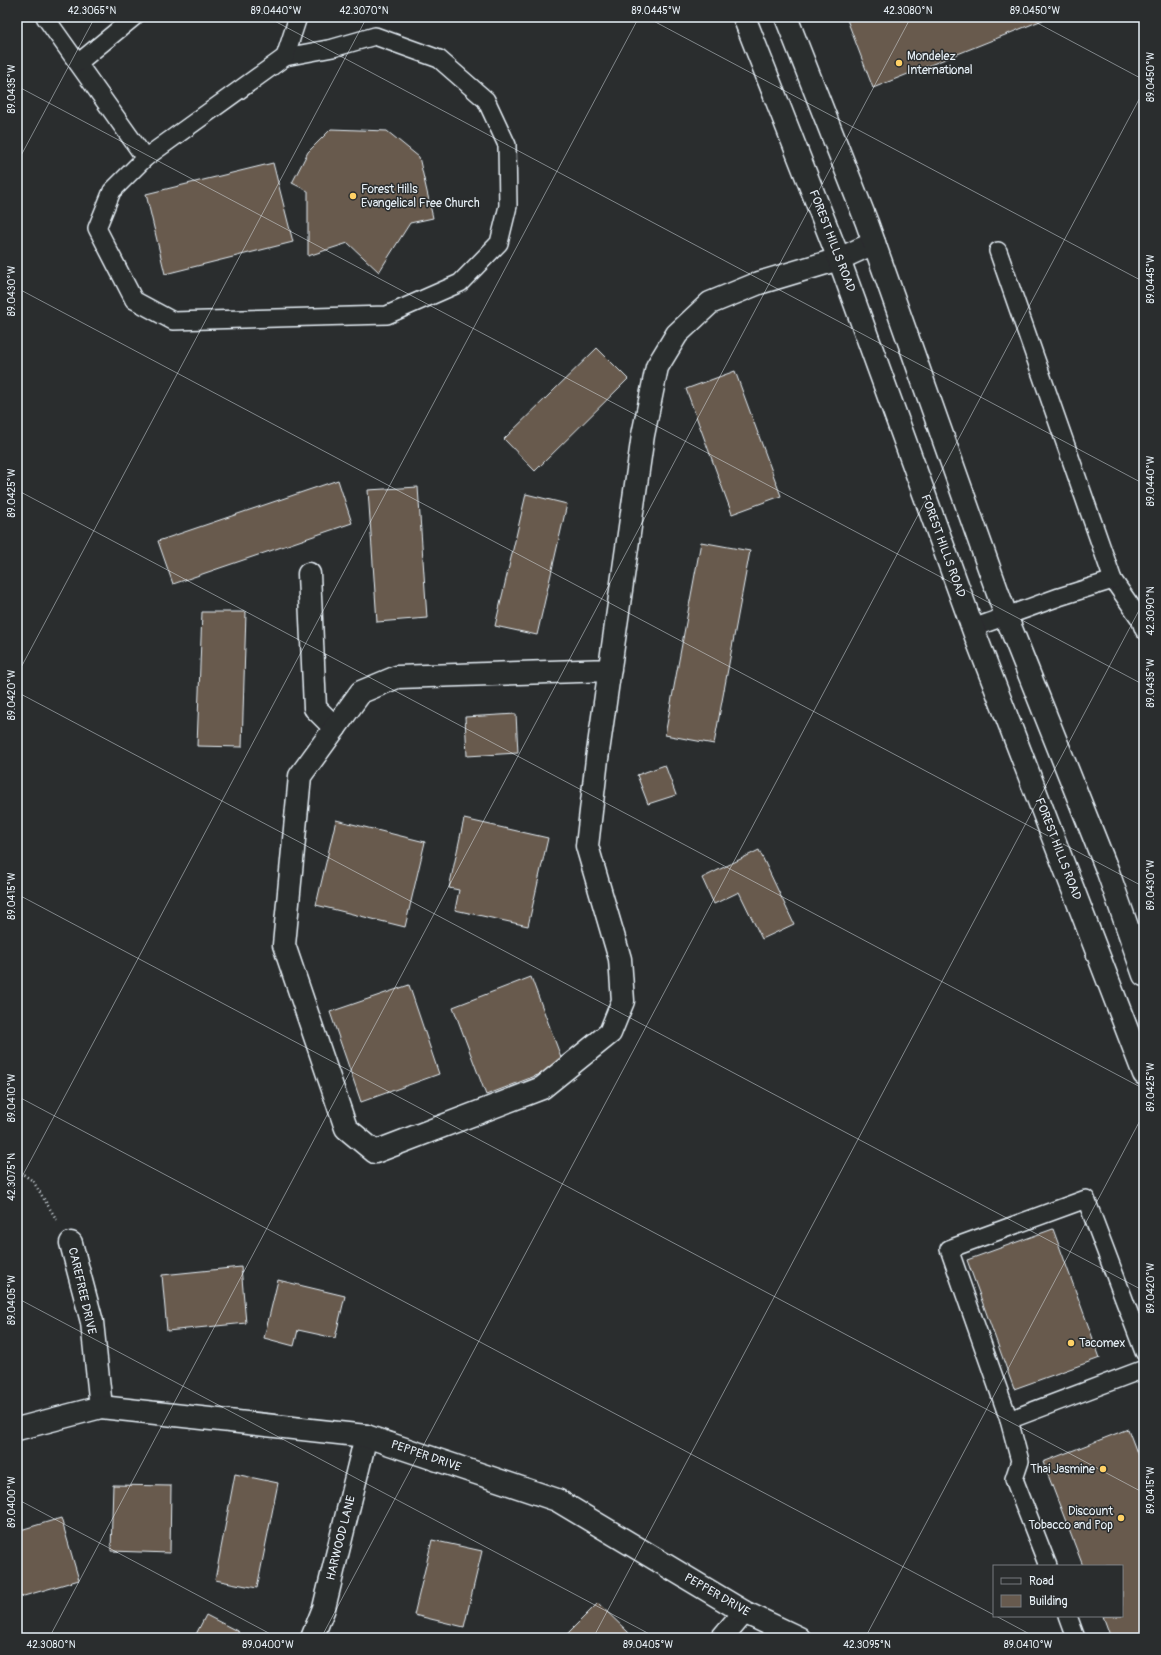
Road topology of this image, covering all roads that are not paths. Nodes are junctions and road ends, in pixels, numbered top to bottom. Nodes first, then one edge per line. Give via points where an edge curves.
1 (45, 17) edge
2 (134, 17) edge
3 (298, 17) edge
4 (744, 17) edge
5 (786, 17) edge
6 (285, 57) junction
7 (78, 63) junction
8 (144, 158) junction
9 (874, 243) junction
10 (998, 251) dead end
11 (839, 259) junction
12 (309, 574) dead end
13 (1113, 580) junction
14 (1006, 616) junction
15 (973, 628) junction
16 (1144, 630) edge
17 (610, 670) junction
18 (335, 728) junction
19 (1144, 975) edge
20 (1144, 1074) edge
21 (72, 1243) road end
22 (1144, 1352) edge
23 (1144, 1369) edge
24 (101, 1407) junction
25 (1008, 1420) junction
26 (17, 1429) edge
27 (366, 1436) junction
28 (1048, 1565) edge
29 (744, 1612) junction
30 (1068, 1617) edge
31 (312, 1638) edge
32 (722, 1638) edge
33 (738, 1638) edge
34 (799, 1638) edge
35 (1076, 1638) edge

1 - 7 lane
2 - 7 lane
3 - 6 lane
4 - 11 street, FOREST HILLS ROAD
5 - 9 street
6 - 8 lane
6 - 8 lane via 333,48 375,36 439,59 486,100 507,145 508,206 499,243 460,283 387,315 172,321 134,300 97,228 112,191
7 - 8 lane
9 - 11 street
9 - 14 street
10 - 13 lane
11 - 15 street, FOREST HILLS ROAD
11 - 17 street via 759,283 710,303 677,334 657,367 643,435
12 - 18 street via 315,708
13 - 14 lane
13 - 16 lane via 1140,618
14 - 15 lane
14 - 19 street via 1108,872
15 - 20 street, FOREST HILLS ROAD
17 - 18 street via 397,677 361,692
17 - 18 street via 587,846 620,959 622,1001 610,1033 542,1088 375,1152 346,1128 284,945 300,776
21 - 24 street, CAREFREE DRIVE via 92,1322
22 - 25 lane via 1086,1199 949,1249
23 - 25 lane
24 - 26 street, PEPPER DRIVE
24 - 27 street, PEPPER DRIVE
25 - 28 lane via 1020,1461 1014,1479
27 - 29 street, PEPPER DRIVE via 557,1500
27 - 31 street, HARWOOD LANE via 324,1608
29 - 32 street
29 - 33 street
29 - 34 street, PEPPER DRIVE
30 - 35 lane

